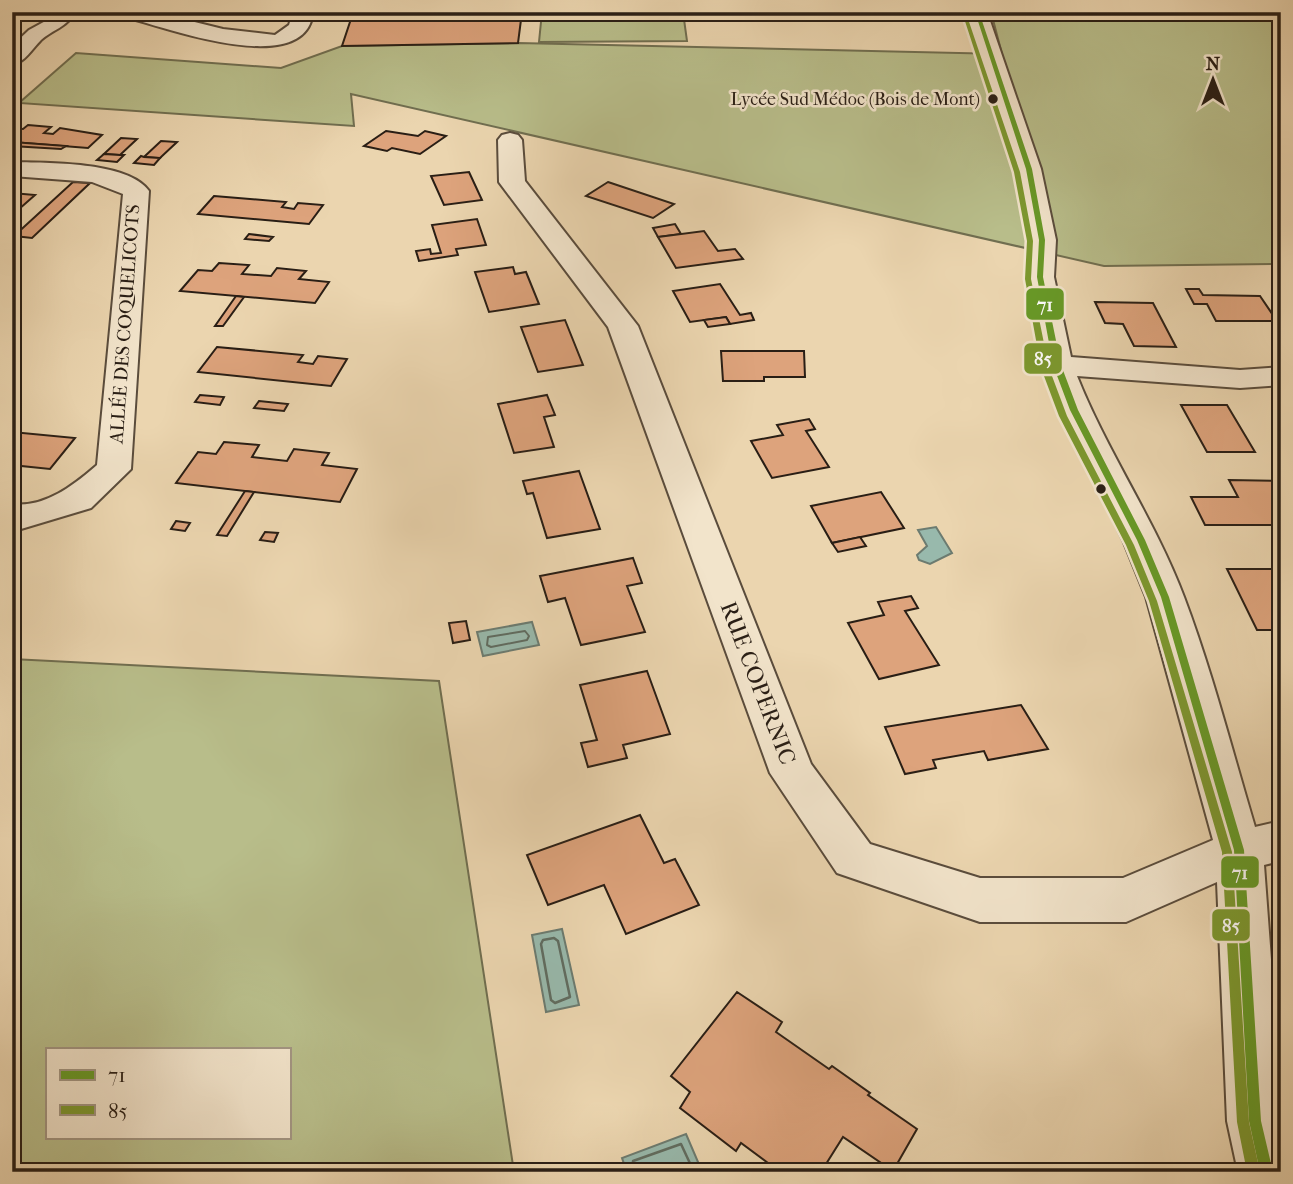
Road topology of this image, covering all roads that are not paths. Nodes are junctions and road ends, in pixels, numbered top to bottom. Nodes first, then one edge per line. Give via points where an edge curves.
1 (33, 12) edge
2 (66, 12) edge
3 (128, 12) edge
4 (303, 12) edge
5 (977, 12) edge
6 (36, 34) junction
7 (12, 59) edge
8 (510, 140) dead end
9 (12, 169) edge
10 (1057, 365) junction
11 (1281, 376) edge
12 (12, 516) edge
13 (1260, 846) edge
14 (1267, 1172) edge

1 - 6 street
2 - 6 street
3 - 4 street via 254,40 278,41 293,34
5 - 10 street via 1029,169 1042,240 1040,276
6 - 7 street
8 - 13 street, RUE COPERNIC via 512,182 623,326 792,773 854,859 980,900 1126,900
9 - 12 street, ALLÉE DES COQUELICOTS via 102,176 136,191 114,469 78,500
10 - 11 street via 1240,379
10 - 13 street via 1074,410 1141,540
13 - 14 street via 1255,1121

